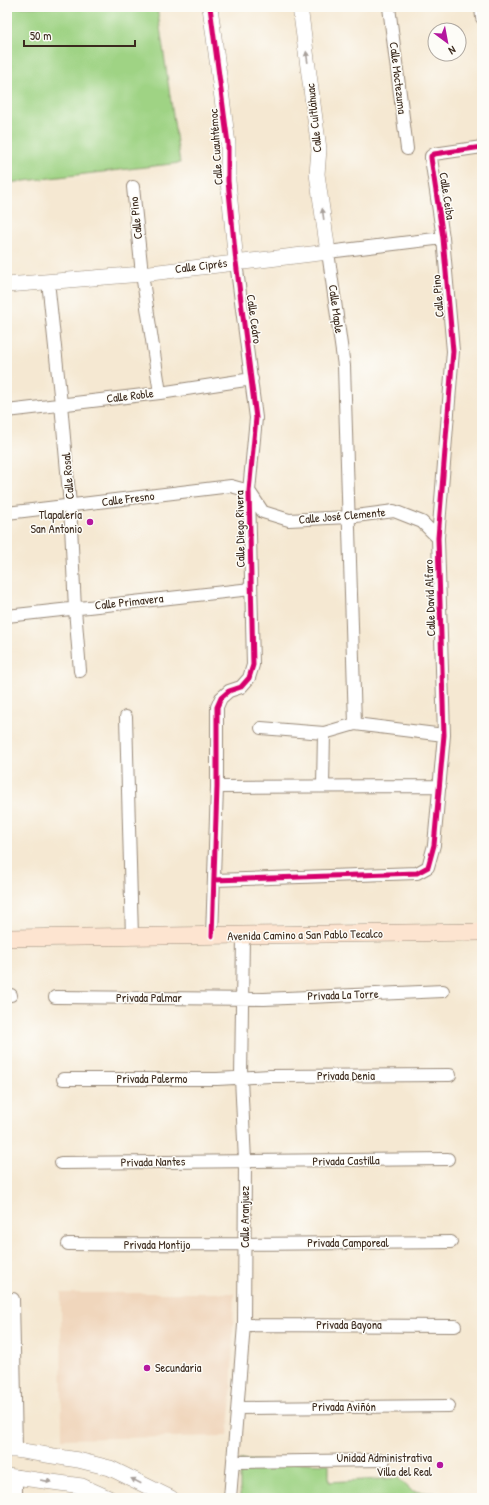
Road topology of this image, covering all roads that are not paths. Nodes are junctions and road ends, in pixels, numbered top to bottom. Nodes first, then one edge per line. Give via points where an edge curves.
1 (210, 7) edge
2 (300, 7) edge
3 (389, 7) edge
4 (480, 7) edge
5 (482, 18) edge
6 (482, 147) edge
7 (407, 149) dead end
8 (133, 187) dead end
9 (443, 238) junction
10 (328, 252) junction
11 (236, 262) junction
12 (142, 274) junction
13 (48, 281) junction
14 (7, 284) edge
15 (453, 351) joint
16 (252, 379) junction
17 (160, 393) junction
18 (61, 404) junction
19 (7, 411) edge
20 (249, 491) junction
21 (70, 506) junction
22 (7, 513) edge
23 (348, 517) junction
24 (438, 538) junction
25 (251, 589) junction
26 (75, 609) junction
27 (7, 616) edge
28 (80, 671) dead end
29 (126, 717) dead end
30 (355, 724) junction
31 (261, 728) dead end
32 (324, 733) junction
33 (444, 735) junction
34 (323, 786) junction
35 (440, 786) junction
36 (217, 787) junction
37 (214, 880) junction
38 (482, 932) edge
39 (212, 936) junction
40 (243, 936) junction
41 (132, 937) junction
42 (7, 938) edge
43 (443, 991) dead end
44 (55, 997) dead end
45 (243, 998) junction
46 (450, 1075) dead end
47 (242, 1078) junction
48 (63, 1079) dead end
49 (448, 1159) dead end
50 (245, 1161) junction
51 (61, 1163) dead end
52 (451, 1242) dead end
53 (68, 1244) dead end
54 (246, 1244) junction
55 (13, 1300) dead end
56 (244, 1325) junction
57 (455, 1326) dead end
58 (449, 1406) dead end
59 (238, 1408) junction
60 (12, 1450) edge
61 (384, 1460) dead end
62 (234, 1462) junction
63 (11, 1476) edge
64 (16, 1498) edge
65 (109, 1498) edge
66 (171, 1498) edge
67 (230, 1498) edge

1 - 11 street, Calle Cuauhtémoc via 228,144 228,180
10 -> 2 street, Calle Cuitláhuac via 317,174 319,149
3 - 7 street, Calle Moctezuma
4 - 5 street
6 - 9 street, Calle Ceiba via 431,156
8 - 12 street, Calle Pino
9 - 10 street, Calle Ciprés
9 - 15 street, Calle Pino
10 - 11 street, Calle Ciprés
10 - 23 street, Calle Maple via 344,366
11 - 12 street, Calle Ciprés
11 - 16 street, Calle Cedro
12 - 13 street, Calle Ciprés
12 - 17 street, Calle Pino
13 - 14 street, Calle Ciprés
13 - 18 street, Calle Rosal
15 - 24 street, Calle David Alfaro
16 - 17 street, Calle Roble
16 - 20 street, Calle Diego Rivera via 256,418
17 - 18 street, Calle Roble
18 - 19 street, Calle Roble
18 - 21 street, Calle Rosal
20 - 21 street, Calle Fresno via 231,486
20 - 23 street, Calle José Clemente via 263,512 289,520
20 - 25 street, Calle Diego Rivera
21 - 22 street, Calle Fresno
21 - 26 street, Calle Rosal
23 - 24 street, Calle José Clemente via 394,511 422,522
23 - 30 street, Calle Maple
24 - 33 street, Calle David Alfaro
25 - 26 street, Calle Primavera
25 - 36 street, Calle Diego Rivera via 252,665 249,678 221,698 217,707
26 - 27 street, Calle Primavera
26 - 28 street, Calle Rosal
29 - 41 street
30 - 32 street
30 - 33 street
31 - 32 street
32 - 34 street
33 - 35 street, Calle David Alfaro
34 - 35 street
34 - 36 street
35 - 37 street, Calle David Alfaro via 434,845 428,867 417,873
36 - 37 street
37 - 39 street
38 - 40 main road, Avenida Camino a San Pablo Tecalco
39 - 40 main road, Avenida Camino a San Pablo Tecalco
39 - 41 main road, Avenida Camino a San Pablo Tecalco
40 - 45 street, Calle Aranjuez
41 - 42 main road, Avenida Camino a San Pablo Tecalco
43 - 45 street, Privada La Torre
44 - 45 street, Privada Palmar
45 - 47 street, Calle Aranjuez
46 - 47 street, Privada Denia
47 - 48 street, Privada Palermo
47 - 50 street, Calle Aranjuez
49 - 50 street, Privada Castilla
50 - 51 street, Privada Nantes
50 - 54 street, Calle Aranjuez
52 - 54 street, Privada Camporeal
53 - 54 street, Privada Montijo
54 - 56 street, Calle Aranjuez
55 - 60 street
56 - 57 street, Privada Bayona
56 - 59 street, Calle Aranjuez
58 - 59 street, Privada Aviñón
59 - 62 street, Calle Aranjuez
66 -> 60 street via 110,1468 78,1460
61 - 62 street
62 - 67 street, Calle Aranjuez
63 - 64 street
63 -> 65 street via 82,1486

